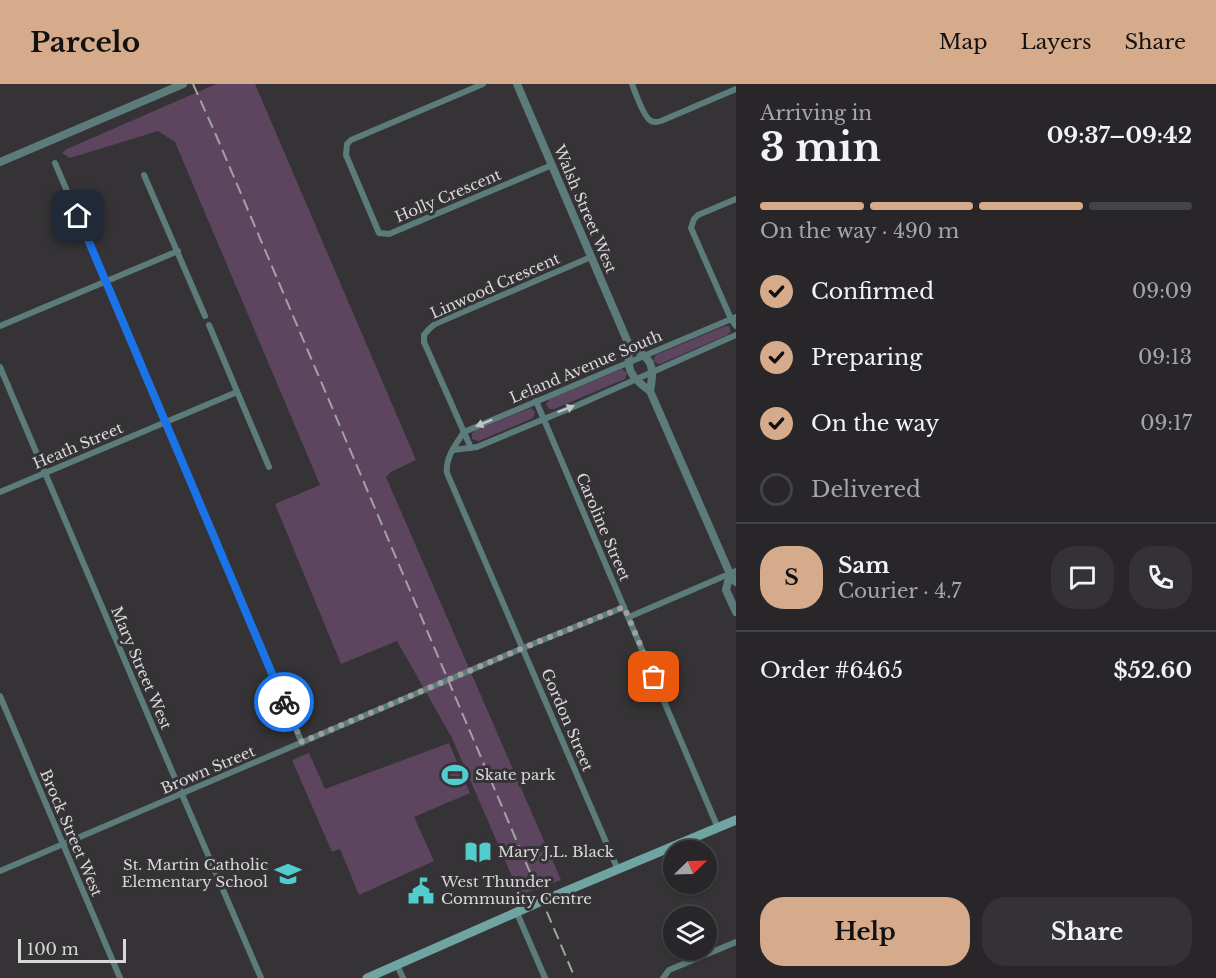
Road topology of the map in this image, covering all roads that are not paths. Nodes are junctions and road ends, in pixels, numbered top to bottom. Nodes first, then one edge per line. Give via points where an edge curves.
1 (183, 84) edge
2 (483, 84) edge
3 (517, 84) edge
4 (632, 84) edge
5 (736, 89) edge
6 (0, 162) edge
7 (55, 163) dead end
8 (552, 165) junction
9 (144, 175) dead end
10 (736, 199) edge
11 (178, 251) junction
12 (591, 257) junction
13 (106, 282) junction
14 (205, 316) dead end
15 (734, 318) edge
16 (209, 325) dead end
17 (0, 326) edge
18 (736, 326) edge
19 (736, 335) edge
20 (629, 345) junction
21 (646, 355) junction
22 (628, 363) junction
23 (0, 367) edge
24 (653, 372) junction
25 (635, 380) junction
26 (650, 391) junction
27 (237, 392) junction
28 (536, 401) junction
29 (544, 418) junction
30 (165, 423) junction
31 (464, 432) junction
32 (471, 448) junction
33 (453, 450) junction
34 (269, 467) dead end
35 (45, 472) junction
36 (0, 492) edge
37 (733, 572) edge
38 (736, 582) edge
39 (624, 607) junction
40 (736, 612) edge
41 (628, 617) junction
42 (523, 648) junction
43 (0, 696) edge
44 (302, 742) junction
45 (182, 794) junction
46 (736, 820) edge
47 (718, 828) junction
48 (63, 844) junction
49 (618, 870) junction
50 (0, 871) edge
51 (517, 913) junction
52 (736, 942) edge
53 (397, 965) junction
54 (120, 978) edge
55 (261, 978) edge
56 (367, 978) edge
57 (403, 978) edge
58 (544, 978) edge
59 (663, 978) edge

1 - 6 street
2 - 8 street, Holly Crescent via 347,144 346,155 379,233 389,234
3 - 8 street, Walsh Street West
4 - 5 street via 646,116 655,122
7 - 13 street
8 - 12 street, Walsh Street West
9 - 11 street
10 - 15 street via 698,215 691,228
11 - 13 street
11 - 14 street
12 - 20 street, Walsh Street West
12 - 31 street, Linwood Crescent via 435,324 424,335
13 - 17 street
13 - 30 street
15 - 18 street
15 - 21 street, Leland Avenue South
16 - 27 street
19 - 24 street, Leland Avenue South
20 - 21 street
20 - 22 street, Walsh Street West
21 - 22 street, Leland Avenue South
21 - 24 street
22 - 25 street, Walsh Street West
22 - 28 street, Leland Avenue South
23 - 35 street, Mary Street West
24 - 25 street, Leland Avenue South
24 - 26 street
25 - 26 street
29 -> 25 street, Leland Avenue South
26 - 37 street
27 - 30 street, Heath Street
27 - 34 street
28 - 29 street, Caroline Street
28 -> 31 street, Leland Avenue South
29 - 32 street, Leland Avenue South
29 - 39 street, Caroline Street
30 - 35 street, Heath Street
30 - 44 street
31 - 32 street, Linwood Crescent
31 - 33 street
32 - 33 street, Leland Avenue South
33 - 42 street, Gordon Street via 446,468
35 - 36 street, Heath Street
35 - 45 street, Mary Street West
37 - 38 street
37 - 40 street via 726,590
37 - 41 street
39 - 41 street, Caroline Street
39 - 42 street, Brown Street
41 - 47 street, Caroline Street
42 - 44 street, Brown Street
42 - 49 street, Gordon Street
43 - 48 street, Brock Street West
44 - 45 street, Brown Street
45 - 48 street, Brown Street
45 - 55 street, Mary Street West
46 - 47 main road
47 - 49 main road
48 - 50 street, Brown Street
48 - 54 street, Brock Street West
49 - 51 main road
51 - 53 main road
51 - 58 street
52 - 59 street via 669,970
53 - 56 main road
53 - 57 street

